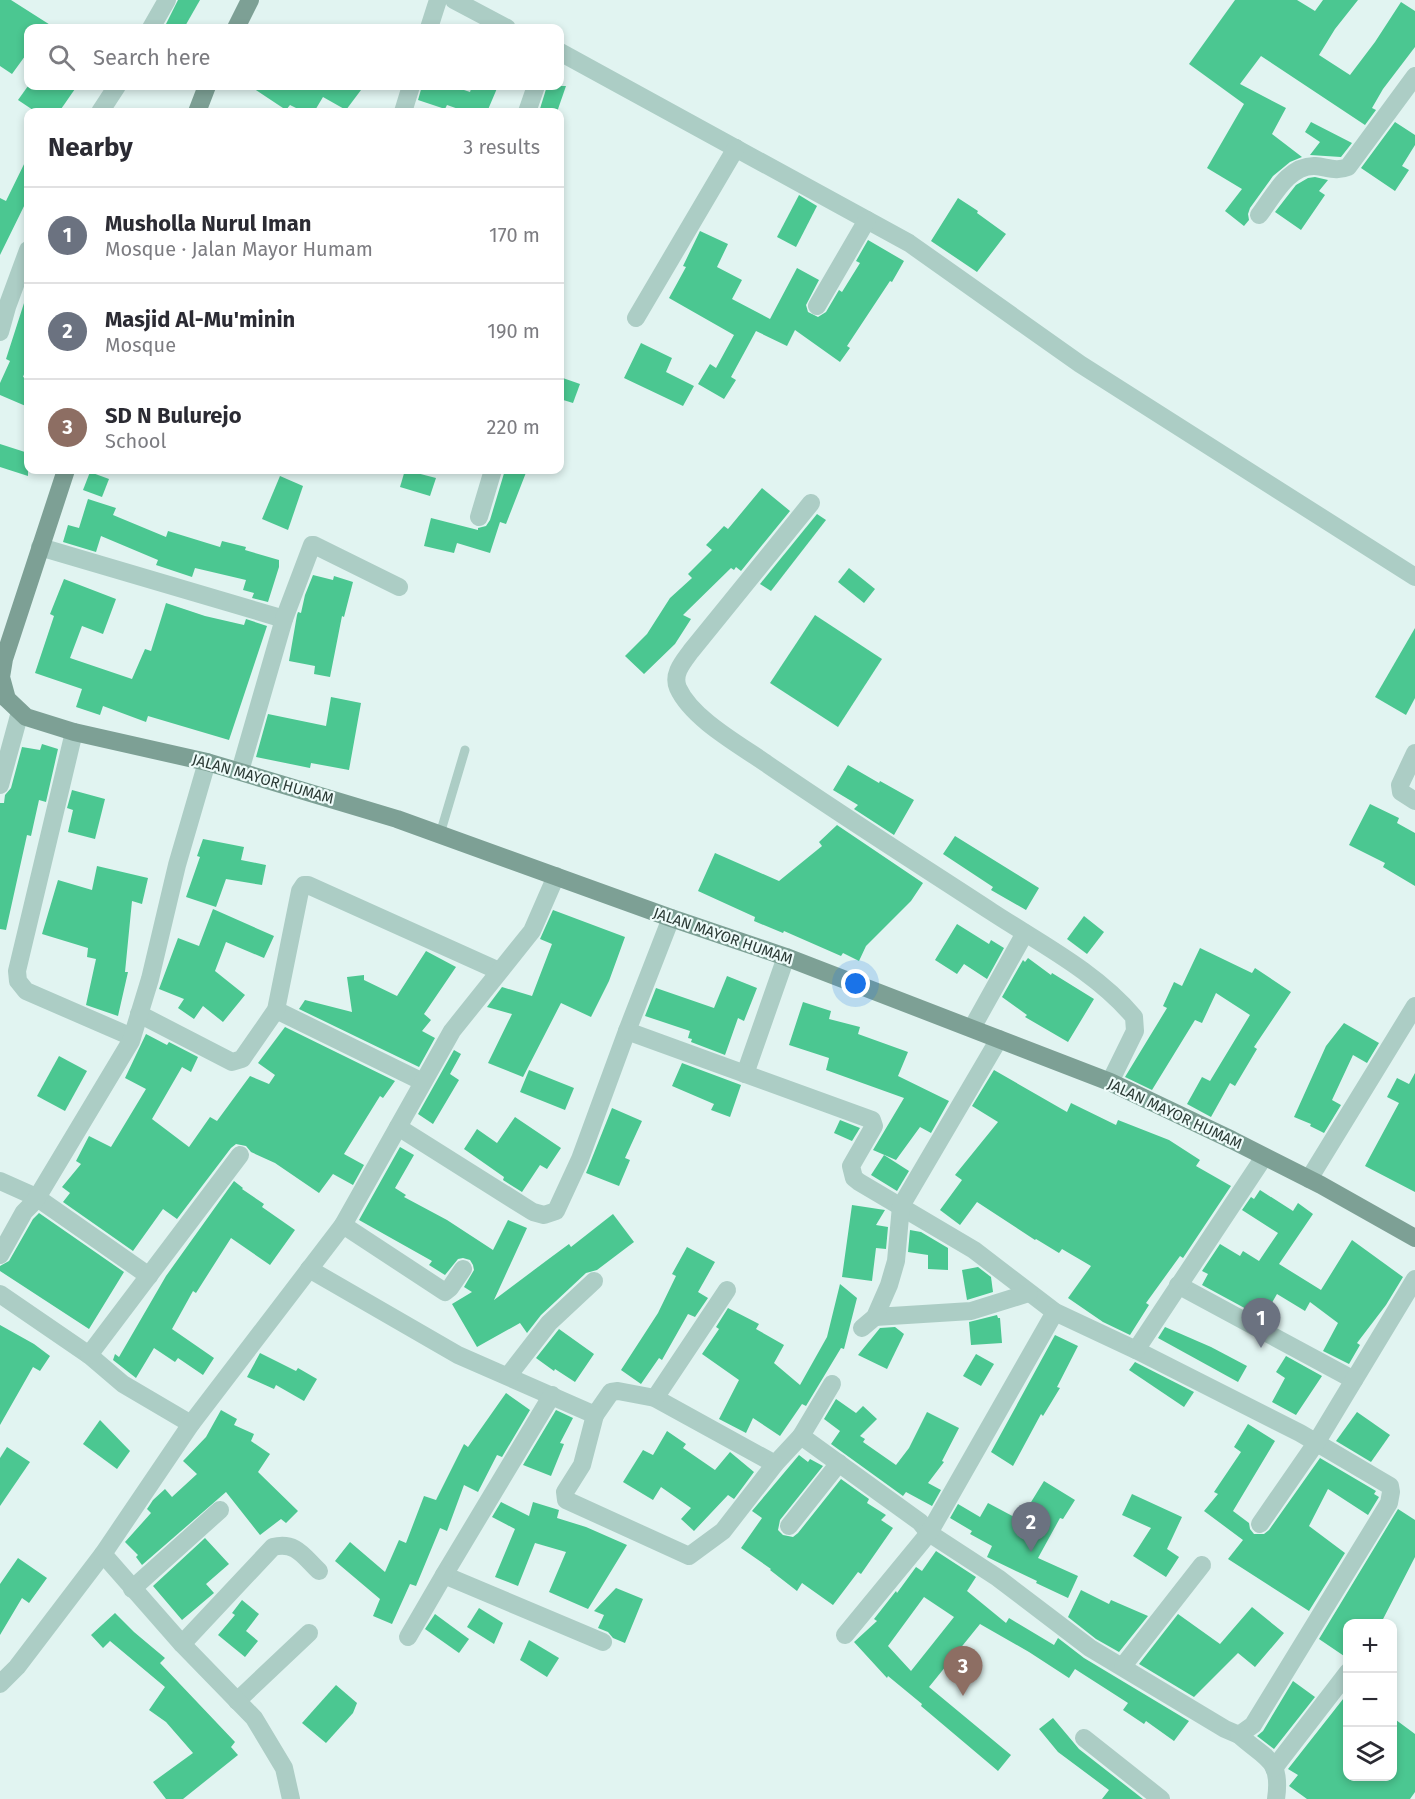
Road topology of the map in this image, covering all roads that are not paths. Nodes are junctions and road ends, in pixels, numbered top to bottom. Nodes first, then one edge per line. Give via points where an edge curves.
1 (167, 0) edge
2 (250, 0) edge
3 (438, 0) edge
4 (454, 0) edge
5 (153, 24) edge
6 (238, 24) edge
7 (430, 24) edge
8 (499, 24) edge
9 (564, 54) edge
10 (1415, 76) edge
11 (114, 90) edge
12 (205, 90) edge
13 (410, 90) edge
14 (534, 90) edge
15 (103, 108) edge
16 (199, 108) edge
17 (404, 108) edge
18 (528, 108) edge
19 (736, 148) junction
20 (1259, 215) dead end
21 (867, 220) junction
22 (24, 259) edge
23 (3, 306) edge
24 (817, 306) dead end
25 (636, 318) dead end
26 (0, 332) edge
27 (65, 474) edge
28 (492, 474) edge
29 (810, 503) dead end
30 (479, 517) dead end
31 (40, 548) junction
32 (1415, 577) edge
33 (399, 587) dead end
34 (284, 619) junction
35 (9, 703) edge
36 (74, 732) junction
37 (465, 750) dead end
38 (1415, 753) edge
39 (207, 762) junction
40 (240, 771) junction
41 (0, 785) edge
42 (1415, 801) edge
43 (440, 834) junction
44 (556, 876) junction
45 (671, 918) junction
46 (1025, 933) junction
47 (786, 957) junction
48 (499, 971) junction
49 (1415, 1006) edge
50 (276, 1010) junction
51 (139, 1014) junction
52 (972, 1028) junction
53 (627, 1030) junction
54 (132, 1037) junction
55 (999, 1039) junction
56 (745, 1074) junction
57 (423, 1082) junction
58 (1110, 1082) junction
59 (398, 1127) junction
60 (240, 1155) dead end
61 (1264, 1157) junction
62 (1309, 1179) junction
63 (0, 1181) edge
64 (36, 1197) junction
65 (902, 1206) junction
66 (343, 1225) junction
67 (1415, 1238) edge
68 (0, 1255) edge
69 (309, 1269) junction
70 (463, 1269) dead end
71 (149, 1276) junction
72 (1415, 1279) edge
73 (594, 1281) dead end
74 (1178, 1285) junction
75 (727, 1290) dead end
76 (1029, 1293) junction
77 (0, 1294) edge
78 (1055, 1312) junction
79 (1136, 1350) junction
80 (90, 1355) junction
81 (508, 1376) junction
82 (1354, 1380) junction
83 (832, 1384) dead end
84 (552, 1395) junction
85 (655, 1398) junction
86 (595, 1415) junction
87 (191, 1424) junction
88 (801, 1436) junction
89 (1316, 1443) junction
90 (839, 1463) junction
91 (776, 1464) junction
92 (220, 1510) dead end
93 (1260, 1524) dead end
94 (789, 1526) dead end
95 (929, 1533) junction
96 (103, 1554) junction
97 (1202, 1565) dead end
98 (318, 1571) dead end
99 (444, 1575) junction
100 (132, 1589) junction
101 (309, 1634) dead end
102 (845, 1635) dead end
103 (408, 1637) dead end
104 (603, 1642) dead end
105 (182, 1644) junction
106 (1123, 1666) junction
107 (1346, 1673) edge
108 (0, 1684) edge
109 (237, 1701) junction
110 (1239, 1735) junction
111 (1084, 1738) dead end
112 (1274, 1768) junction
113 (291, 1799) edge
114 (1161, 1799) edge
115 (1276, 1799) edge

1 - 5 street
2 - 6 main road
3 - 7 street
4 - 8 street
9 - 19 street
10 - 20 street via 1348,167 1299,169
11 - 15 street
12 - 16 main road
13 - 17 street
14 - 18 street
19 - 21 street
19 - 25 street
21 - 24 street
21 - 32 street via 909,243 1080,364
22 - 23 street
23 - 26 street
27 - 31 main road
28 - 30 street
29 - 46 street via 684,660 678,669 677,687 696,712 722,733
31 - 34 street
31 - 35 main road via 4,659 1,676
33 - 34 street via 314,545
34 - 40 street
35 - 36 main road, JALAN MAYOR HUMAM via 26,717
35 - 41 street
36 - 39 main road, JALAN MAYOR HUMAM
36 - 54 street via 17,971 18,981 26,991
37 - 43 lane
38 - 42 street via 1400,789
39 - 40 main road, JALAN MAYOR HUMAM
39 - 51 street
40 - 43 main road, JALAN MAYOR HUMAM
43 - 44 main road, JALAN MAYOR HUMAM
44 - 45 main road, JALAN MAYOR HUMAM
44 - 48 street via 532,931
45 - 47 main road, JALAN MAYOR HUMAM
45 - 53 street
46 - 52 street
46 - 58 street via 1091,975 1134,1017 1135,1030
47 - 52 main road, JALAN MAYOR HUMAM
47 - 56 street
48 - 50 street via 304,885
48 - 57 street via 452,1031
49 - 62 street
50 - 51 street via 242,1059 234,1062
50 - 57 street
51 - 54 street
52 - 55 main road, JALAN MAYOR HUMAM
53 - 56 street
53 - 59 street via 580,1159 561,1203 552,1214 533,1212
54 - 64 street
55 - 58 main road, JALAN MAYOR HUMAM
55 - 65 street
56 - 65 street via 872,1120 874,1126 850,1166 851,1171 859,1182
57 - 59 street
58 - 61 main road, JALAN MAYOR HUMAM
59 - 66 street
60 - 71 street
61 - 62 main road, JALAN MAYOR HUMAM
61 - 74 street
62 - 67 main road, JALAN MAYOR HUMAM
63 - 64 street
64 - 68 street
64 - 71 street
65 - 76 street via 974,1250
65 - 76 street via 896,1261 889,1285 868,1323 970,1311
66 - 69 street
66 - 70 street via 445,1292
69 - 81 street via 458,1355
69 - 87 street
71 - 80 street
72 - 82 street
73 - 81 street via 549,1323
74 - 79 street
74 - 82 street
75 - 85 street
76 - 78 street
77 - 80 street
78 - 79 street
78 - 95 street
79 - 89 street
80 - 87 street via 123,1384
81 - 84 street
82 - 89 street
83 - 88 street
84 - 86 street
84 - 99 street
85 - 86 street via 611,1392
85 - 91 street
86 - 91 street via 582,1465 564,1492 566,1500 689,1556 723,1531
87 - 96 street
88 - 90 street
88 - 91 street
89 - 93 street
89 - 110 street via 1390,1486 1389,1503 1253,1725
90 - 94 street
90 - 95 street via 920,1522
92 - 100 street
95 - 102 street
95 - 106 street via 998,1578 1090,1648
96 - 100 street
96 - 108 street
97 - 106 street
98 - 105 street via 293,1547 273,1547
99 - 103 street
99 - 104 street
100 - 105 street
101 - 109 street
105 - 109 street
106 - 110 street
107 - 112 street
109 - 113 street via 273,1746 284,1768
110 - 112 street via 1271,1761
111 - 114 street
112 - 115 street via 1278,1776

